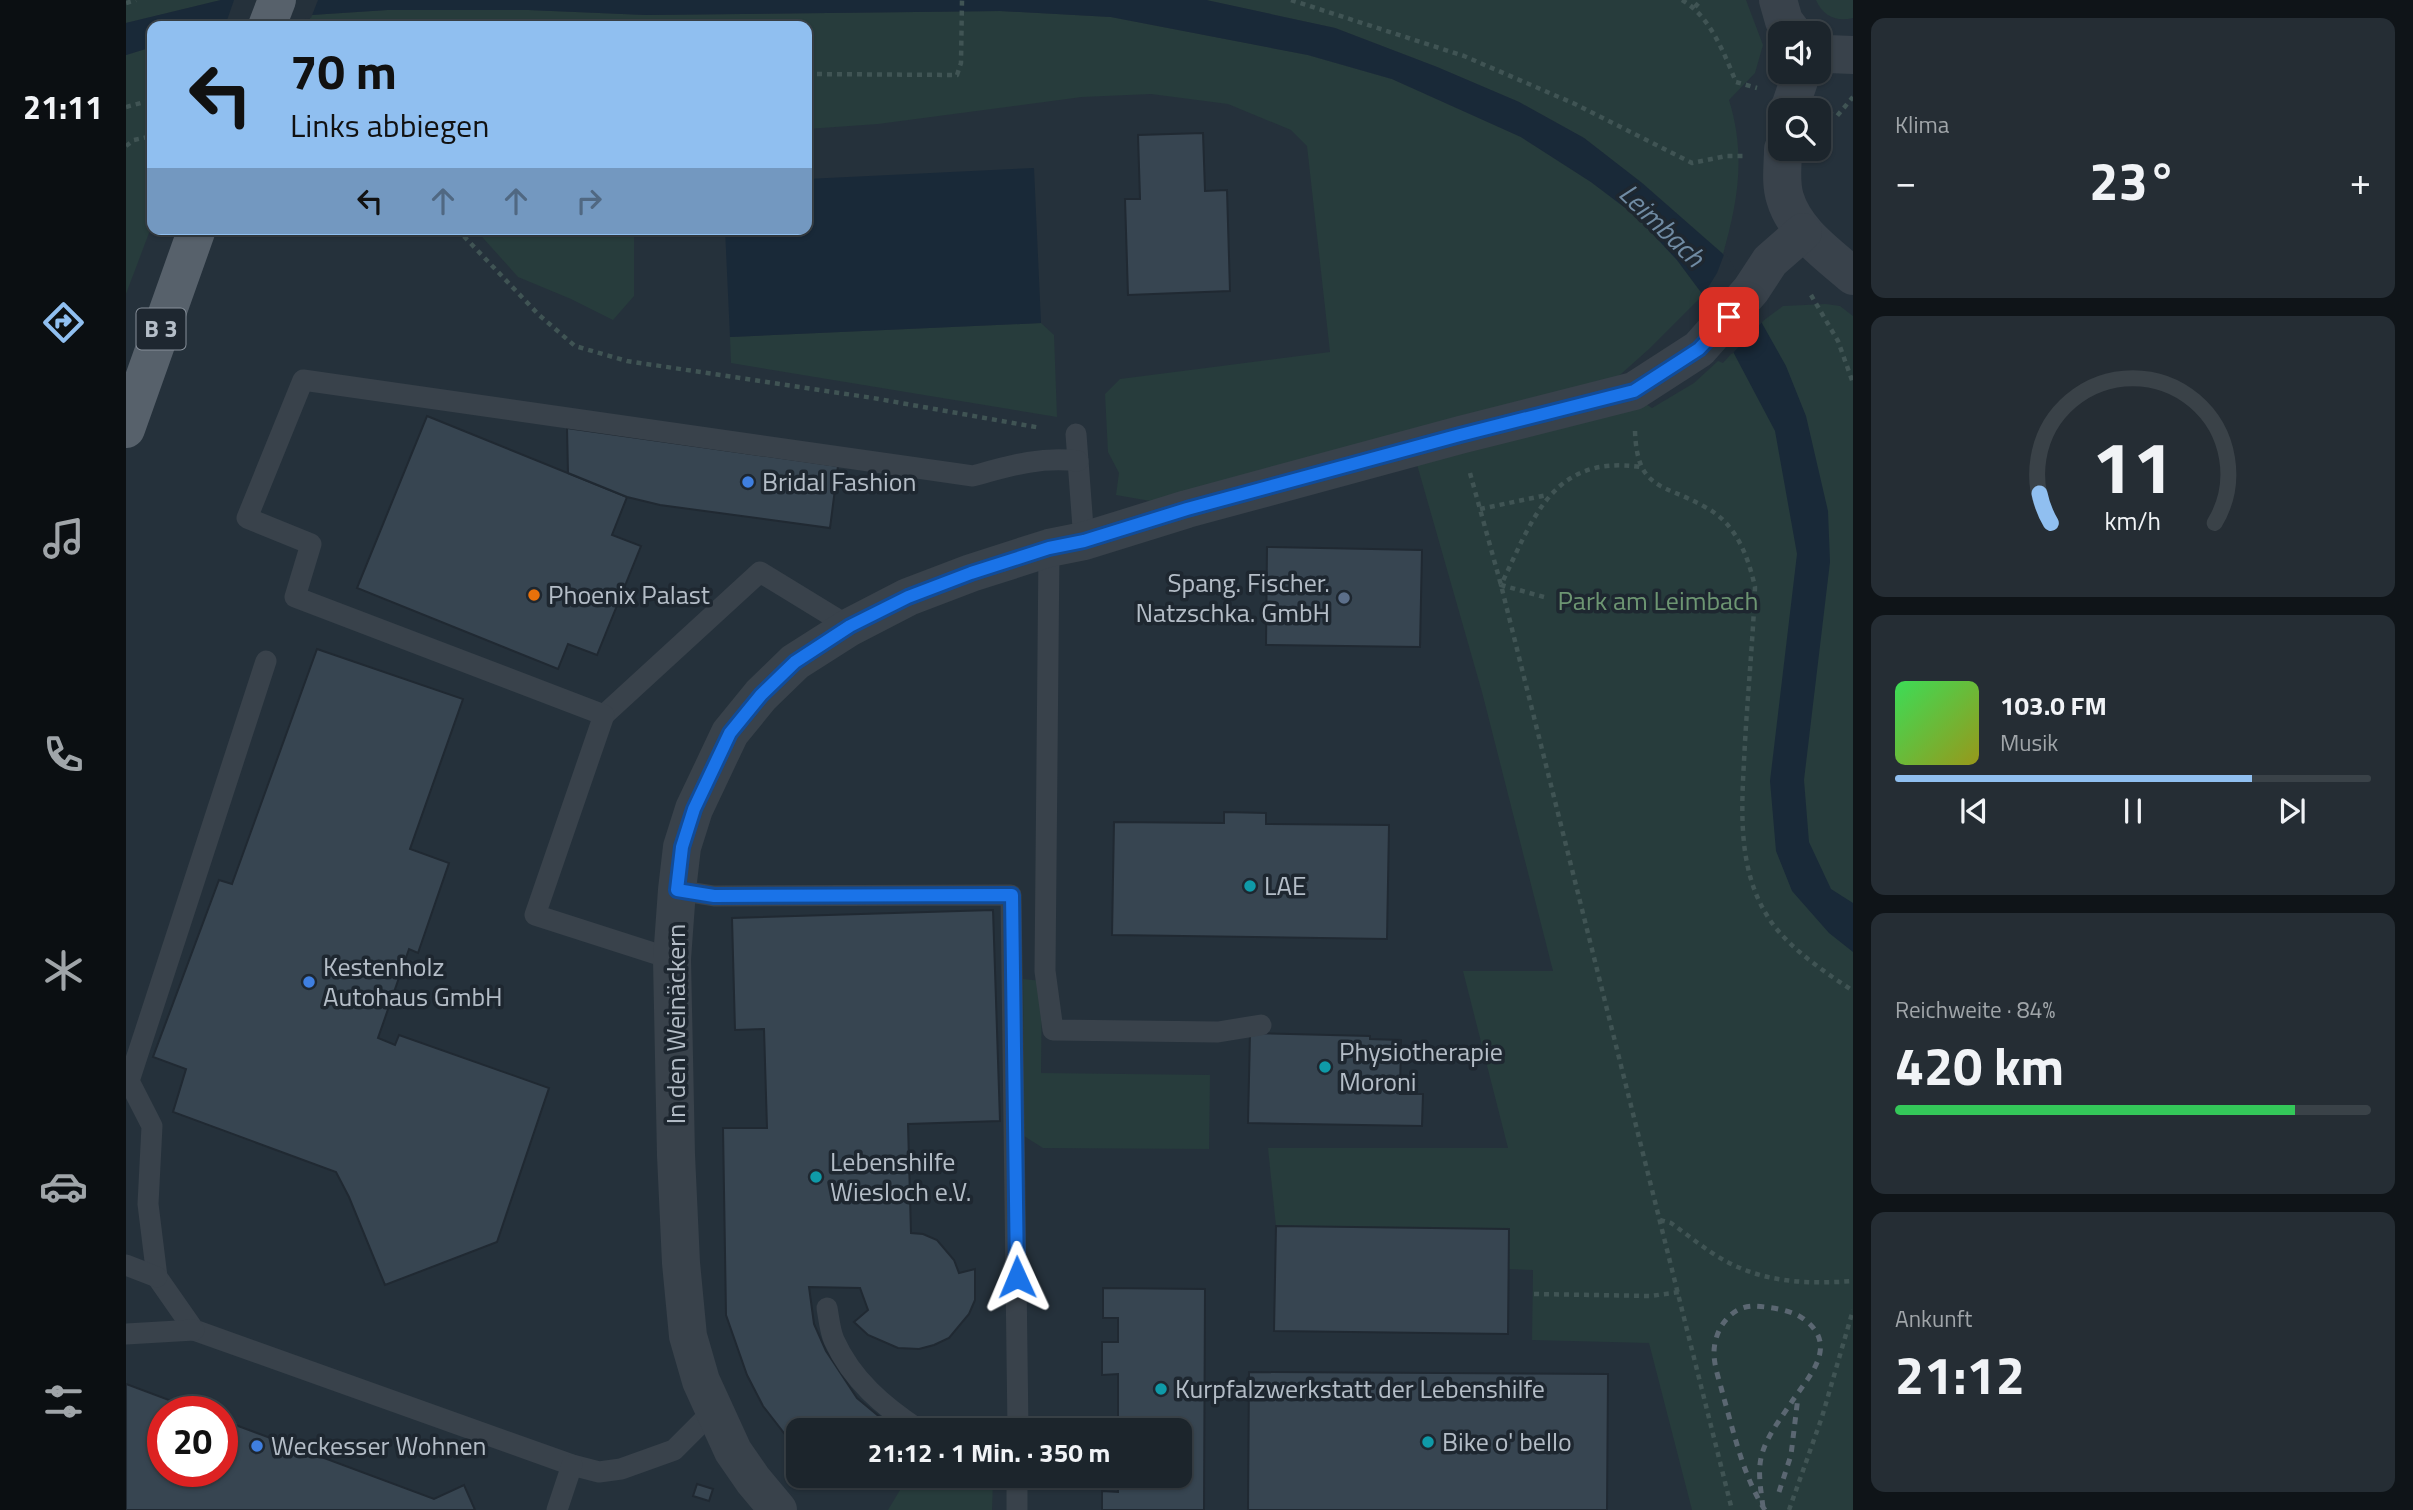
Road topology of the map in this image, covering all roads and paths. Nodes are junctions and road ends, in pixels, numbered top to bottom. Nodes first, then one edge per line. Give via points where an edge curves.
1 (136, 0) edge
2 (276, 0) edge
3 (962, 0) edge
4 (1291, 0) edge
5 (1682, 0) edge
6 (1701, 0) edge
7 (1778, 0) edge
8 (126, 3) edge
9 (1695, 7) junction
10 (269, 21) edge
11 (1784, 21) edge
12 (1831, 53) edge
13 (1853, 55) edge
14 (812, 74) edge
15 (1794, 94) edge
16 (147, 101) edge
17 (126, 107) edge
18 (147, 137) edge
19 (126, 146) edge
20 (1768, 153) edge
21 (1782, 161) edge
22 (1803, 232) junction
23 (195, 235) edge
24 (463, 235) edge
25 (1853, 276) edge
26 (1838, 341) dead end
27 (1853, 383) edge
28 (126, 429) edge
29 (1076, 435) joint
30 (1078, 461) junction
31 (1548, 495) junction
32 (1067, 544) junction
33 (1501, 585) junction
34 (1544, 597) dead end
35 (850, 626) junction
36 (266, 661) dead end
37 (604, 715) junction
38 (677, 890) junction
39 (673, 959) junction
40 (1853, 991) edge
41 (1261, 1025) dead end
42 (1659, 1219) junction
43 (126, 1265) edge
44 (157, 1277) junction
45 (1853, 1281) edge
46 (1679, 1292) junction
47 (1534, 1294) dead end
48 (827, 1308) dead end
49 (1853, 1310) edge
50 (194, 1330) junction
51 (126, 1334) edge
52 (713, 1411) junction
53 (901, 1418) edge
54 (1018, 1418) edge
55 (572, 1465) junction
56 (1017, 1488) edge
57 (556, 1510) edge
58 (778, 1510) edge
59 (1017, 1510) edge
60 (1732, 1510) edge
61 (1789, 1510) edge

1 - 8 path
2 - 10 main road
3 - 14 path via 957,75
4 - 20 path via 1464,56 1575,104 1692,163
5 - 9 path
6 - 9 path
7 - 11 street
9 - 15 path via 1722,47 1736,82
12 - 13 street
16 - 17 path
18 - 19 path
21 - 22 street via 1784,197
22 - 25 street
22 - 32 street, In den Weinäckern via 1770,261 1699,349 1634,391
23 - 28 main road, B 3
24 - 29 path via 538,315 575,346 627,361
26 - 27 path
29 - 30 lane
30 - 32 lane
30 - 37 lane via 1024,461 973,476 303,380 247,518 311,544 295,597
31 - 33 path
31 - 33 path via 1480,509
31 - 40 path via 1588,469 1641,467 1653,483 1706,507 1737,537 1748,557 1755,587 1742,804 1746,859 1761,905 1775,926 1801,954
32 - 35 street, In den Weinäckern via 971,573
32 - 41 lane via 1045,971 1053,1030 1218,1032
33 - 34 path
33 - 42 path
35 - 37 lane via 761,572
35 - 38 street, In den Weinäckern via 795,662 730,733 694,809 682,847
36 - 44 lane via 129,1081 152,1126 148,1204
37 - 39 lane via 535,915
38 - 39 street, In den Weinäckern
38 - 54 lane via 714,896 1012,895
39 - 52 street, In den Weinäckern via 681,1263 688,1336
42 - 45 path via 1748,1270 1794,1281
42 - 46 path
43 - 44 lane
44 - 50 lane
46 - 47 path via 1651,1296
46 - 60 path
48 - 53 lane via 833,1338 850,1369 884,1407
49 - 61 path
50 - 51 lane
50 - 55 lane
52 - 55 lane via 674,1450 621,1469 599,1472
52 - 58 street, In den Weinäckern via 733,1451
55 - 57 lane
56 - 59 lane

